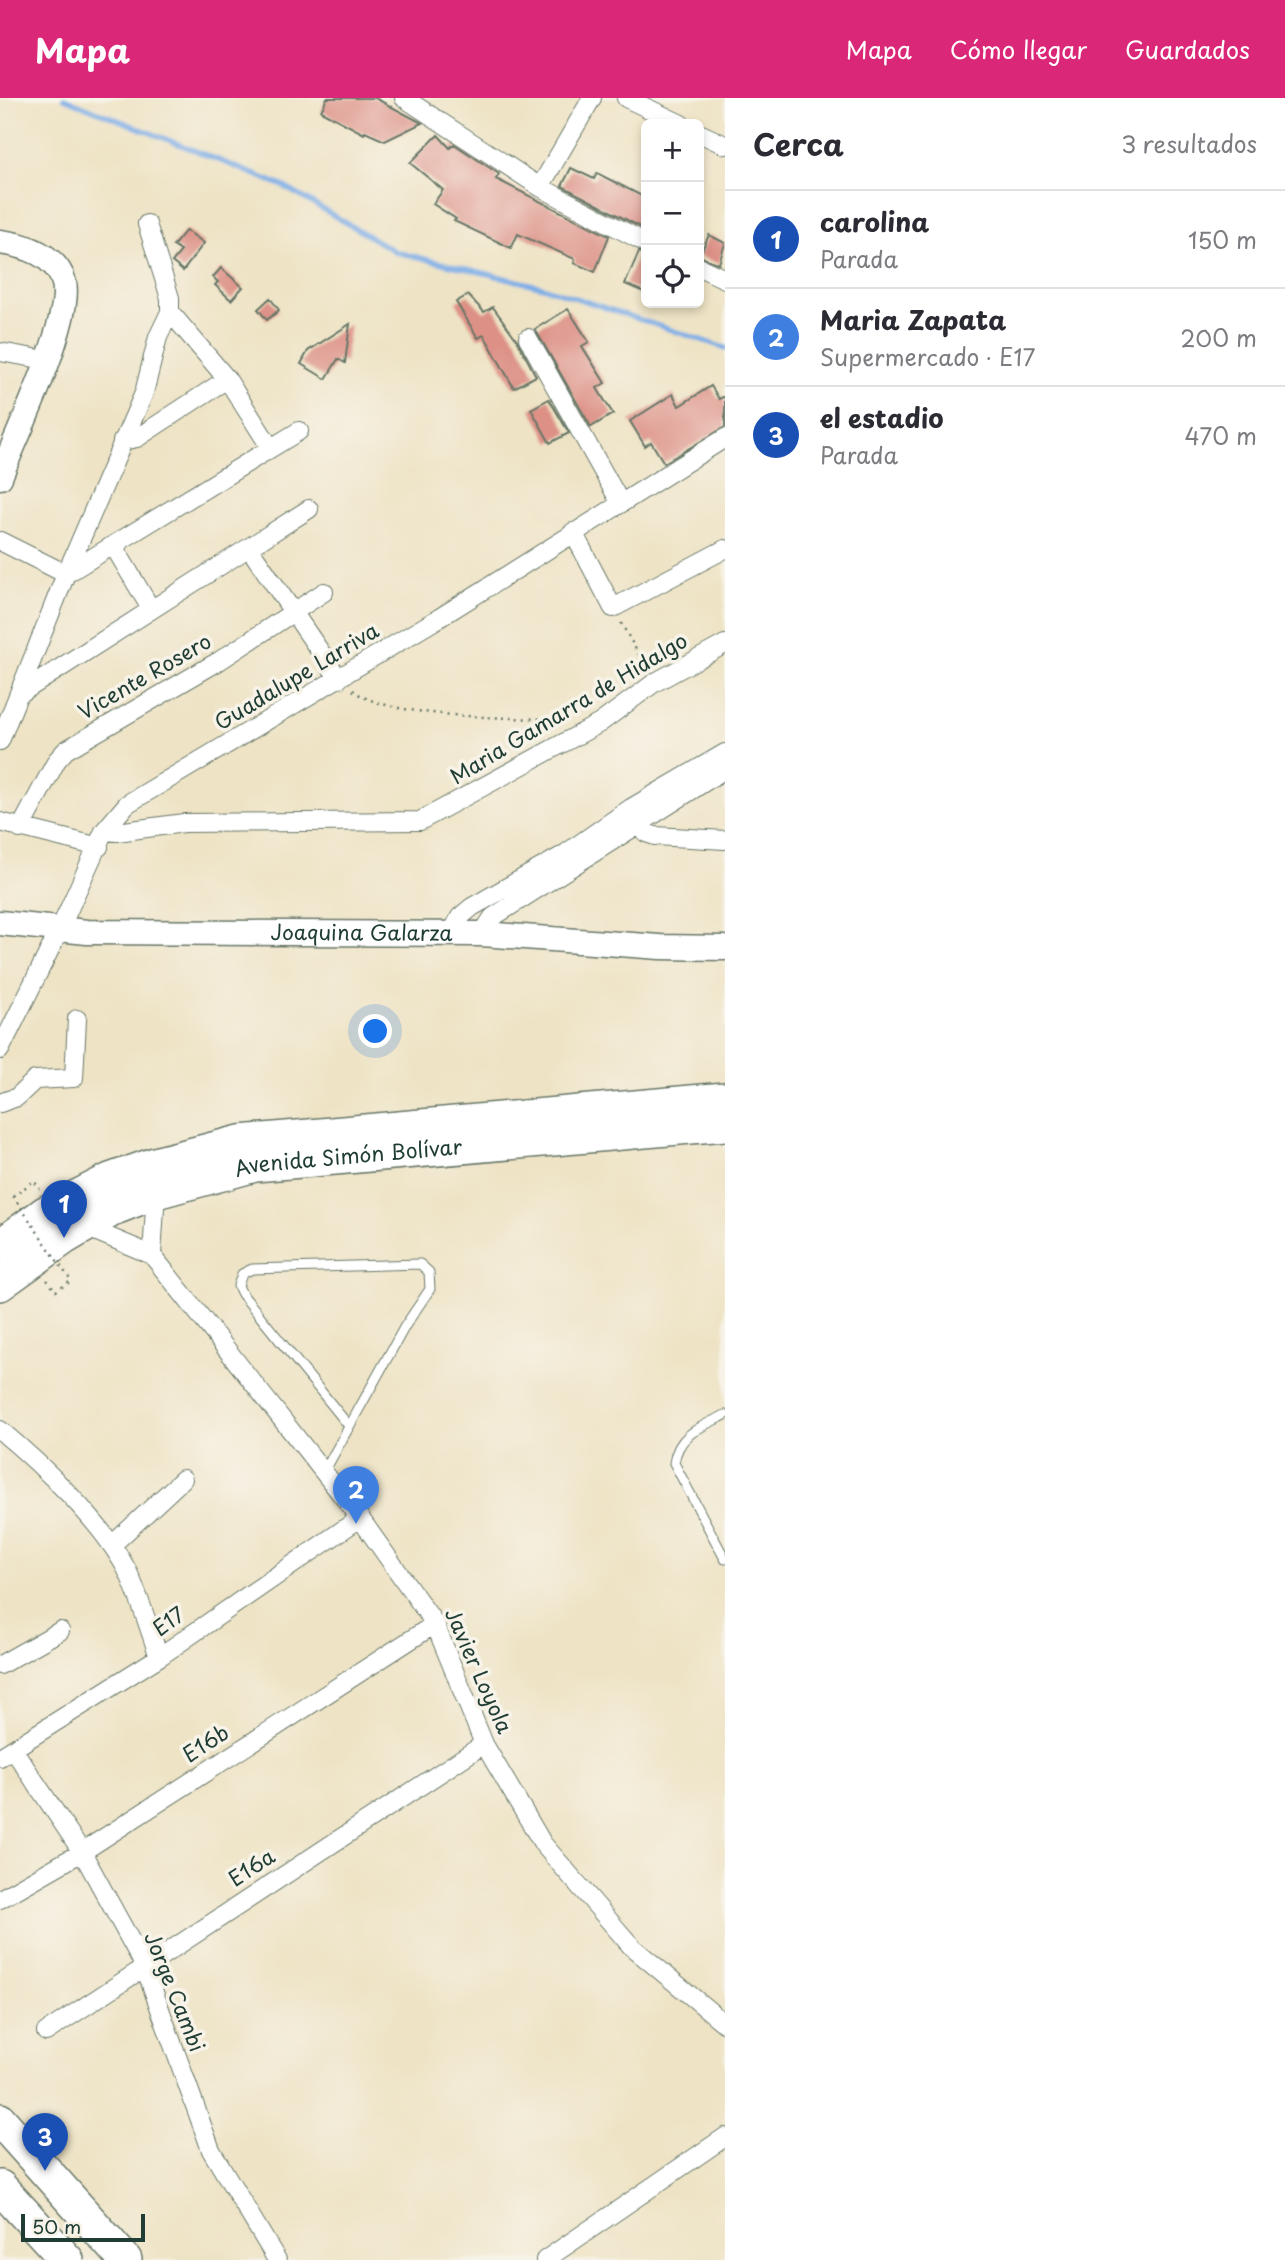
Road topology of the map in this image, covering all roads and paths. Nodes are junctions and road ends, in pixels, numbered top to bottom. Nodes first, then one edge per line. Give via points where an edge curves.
1 (404, 98) edge
2 (592, 98) edge
3 (626, 98) edge
4 (670, 119) edge
5 (704, 135) edge
6 (725, 145) edge
7 (540, 187) junction
8 (147, 224) dead end
9 (641, 240) edge
10 (0, 242) edge
11 (704, 269) edge
12 (725, 279) edge
13 (170, 312) junction
14 (528, 338) dead end
15 (0, 352) edge
16 (46, 360) junction
17 (227, 379) junction
18 (299, 431) dead end
19 (725, 438) edge
20 (122, 441) junction
21 (270, 447) junction
22 (0, 477) edge
23 (620, 502) junction
24 (309, 509) dead end
25 (573, 532) junction
26 (0, 541) edge
27 (113, 545) junction
28 (250, 549) junction
29 (725, 549) edge
30 (66, 575) junction
31 (324, 592) dead end
32 (613, 608) junction
33 (151, 609) junction
34 (292, 612) junction
35 (725, 644) edge
36 (339, 679) junction
37 (654, 683) junction
38 (21, 693) junction
39 (600, 723) junction
40 (0, 741) edge
41 (725, 753) edge
42 (725, 769) edge
43 (0, 822) edge
44 (639, 825) junction
45 (20, 829) junction
46 (101, 839) junction
47 (725, 840) edge
48 (0, 922) edge
49 (60, 931) junction
50 (451, 934) junction
51 (482, 934) junction
52 (725, 948) edge
53 (78, 1018) dead end
54 (0, 1050) edge
55 (725, 1098) edge
56 (0, 1103) edge
57 (725, 1124) edge
58 (34, 1181) dead end
59 (156, 1192) junction
60 (83, 1226) junction
61 (0, 1246) edge
62 (152, 1255) junction
63 (0, 1284) edge
64 (56, 1291) dead end
65 (725, 1415) edge
66 (349, 1426) junction
67 (0, 1430) edge
68 (324, 1472) junction
69 (183, 1479) dead end
70 (360, 1518) junction
71 (112, 1545) junction
72 (725, 1559) edge
73 (435, 1624) junction
74 (60, 1631) dead end
75 (159, 1657) junction
76 (0, 1665) edge
77 (484, 1744) junction
78 (6, 1753) edge
79 (82, 1852) junction
80 (0, 1899) edge
81 (144, 1965) junction
82 (725, 2024) edge
83 (46, 2032) dead end
84 (0, 2120) edge
85 (725, 2137) edge
86 (0, 2187) edge
87 (67, 2260) edge
88 (125, 2260) edge
89 (277, 2260) edge
90 (545, 2260) edge

1 - 7 street
2 - 7 street
3 - 4 street
5 - 6 street
7 - 9 street
8 - 13 street via 170,298
10 - 16 street via 43,256 62,276 64,306
11 - 12 street
13 - 17 street
13 - 20 street via 158,337 144,393
14 - 23 street
15 - 16 street
16 - 22 street
17 - 20 street via 136,438
17 - 21 street
18 - 21 street
19 - 23 street, Guadalupe Larriva
20 - 30 street
21 - 27 street
23 - 25 street, Guadalupe Larriva
24 - 28 street
25 - 32 street
25 - 36 street, Guadalupe Larriva
26 - 30 street
27 - 30 street
27 - 33 street
28 - 33 street
28 - 34 street
29 - 32 street
30 - 38 street
31 - 34 street, Vicente Rosero
32 - 37 path
33 - 38 street
34 - 36 street
34 - 45 street, Vicente Rosero via 219,661 66,750
35 - 37 street, Maria Gamarra de Hidalgo
36 - 39 path via 360,696 404,709
36 - 46 street, Guadalupe Larriva via 127,804
37 - 39 street, Maria Gamarra de Hidalgo
38 - 40 street
39 - 46 street, Maria Gamarra de Hidalgo via 421,821 184,823 117,832
41 - 50 street via 472,907
42 - 44 street
43 - 45 street, Maria Gamarra de Hidalgo
44 - 47 street via 655,836
44 - 51 street via 493,917
45 - 46 street, Maria Gamarra de Hidalgo
46 - 49 street, Guadalupe Larriva
48 - 49 street, Joaquina Galarza
49 - 50 street, Joaquina Galarza
49 - 54 street, Guadalupe Larriva
50 - 51 street, Joaquina Galarza
51 - 52 street, Joaquina Galarza
53 - 56 street via 74,1078 35,1080 18,1097
55 - 61 highway, Avenida Simón Bolívar via 240,1142 110,1180 46,1213
57 - 59 highway, Avenida Simón Bolívar via 255,1165
58 - 64 path, bridge via 13,1196 71,1281
59 - 60 highway, Avenida Simón Bolívar
59 - 62 street
60 - 62 street, Javier Loyola
60 - 63 highway, Avenida Simón Bolívar
62 - 68 street, Javier Loyola
65 - 72 lane via 684,1437 674,1463
66 - 66 lane via 430,1289 429,1272 420,1264 387,1262 252,1269 242,1274 238,1286 242,1294
66 - 68 lane
67 - 71 street via 34,1458
68 - 70 street, Javier Loyola
69 - 71 street
70 - 73 street, Javier Loyola
70 - 75 street, E17
71 - 75 street via 128,1572
73 - 77 street, Javier Loyola
73 - 79 street, E16b
74 - 76 street
75 - 78 street, E17
77 - 81 street, E16a
77 - 82 street, Javier Loyola via 543,1844 632,1947
78 - 79 street, Jorge Cambi
79 - 80 street, E16b
79 - 81 street, Jorge Cambi
81 - 83 street, E16a
81 - 89 street, Jorge Cambi via 211,2150
84 - 88 highway
85 - 90 street
86 - 87 highway

